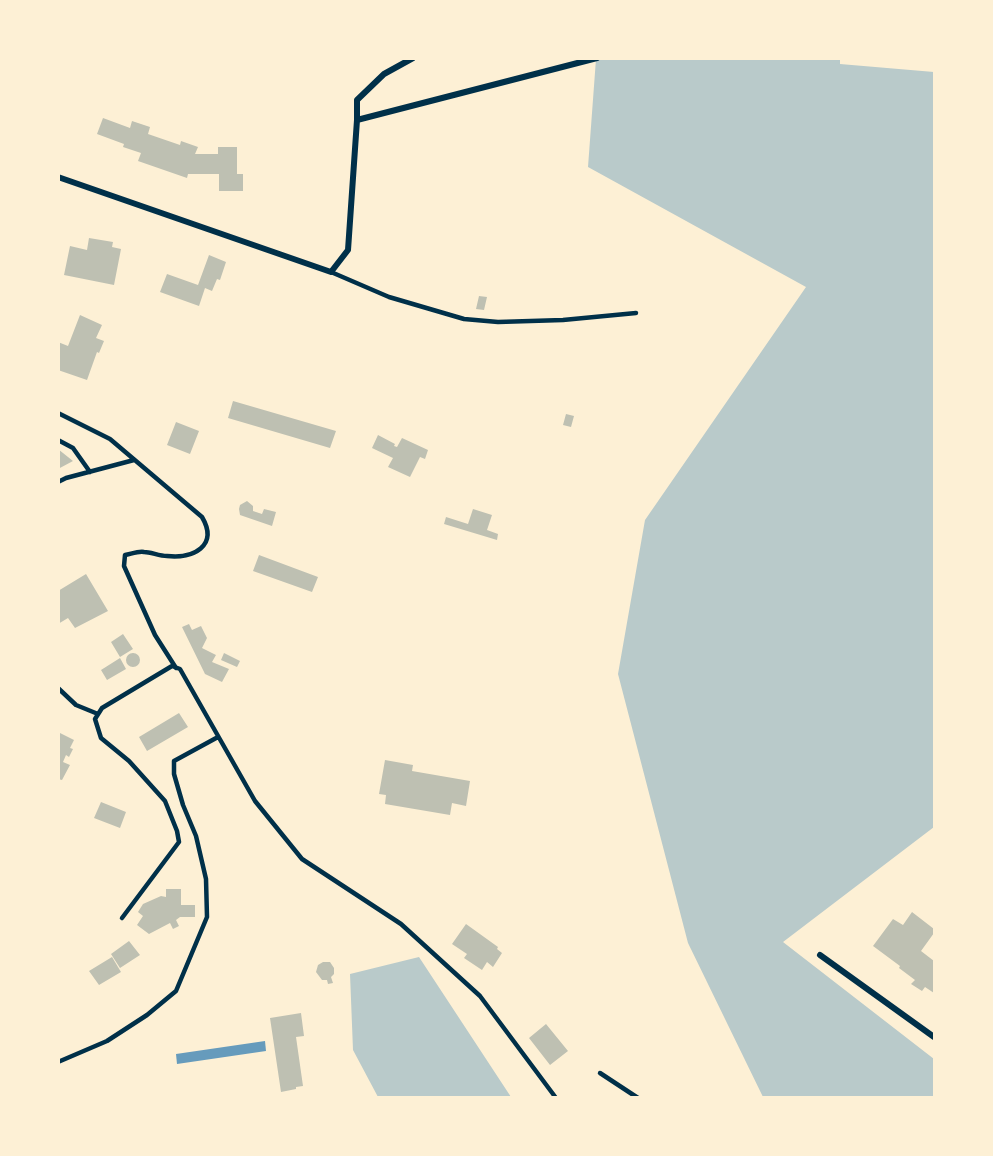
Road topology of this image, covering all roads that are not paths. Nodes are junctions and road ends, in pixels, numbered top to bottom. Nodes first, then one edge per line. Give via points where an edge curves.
1 (413, 58) edge
2 (597, 58) edge
3 (357, 120) junction
4 (58, 177) edge
5 (331, 272) junction
6 (636, 313) dead end
7 (58, 413) edge
8 (58, 440) edge
9 (134, 460) junction
10 (90, 472) junction
11 (58, 482) edge
12 (176, 668) junction
13 (58, 688) edge
14 (98, 714) junction
15 (218, 737) junction
16 (122, 918) dead end
17 (820, 955) dead end
18 (934, 1037) edge
19 (58, 1062) edge
20 (600, 1073) dead end
21 (556, 1098) edge
22 (638, 1098) edge

1 - 3 street via 384,74 357,100
2 - 3 street
3 - 5 street via 348,250
4 - 5 street
5 - 6 lane via 389,297 464,319 563,320
7 - 9 lane via 110,439
8 - 10 lane via 73,448
9 - 10 lane
9 - 12 lane via 206,524 208,537 204,547 190,556 143,552 125,555 124,566 155,635
10 - 11 lane
12 - 14 lane via 172,666
12 - 15 lane
13 - 14 lane via 76,705
14 - 16 lane via 94,718 101,738 129,761 165,801 179,842
15 - 19 lane via 174,761 183,806 196,836 207,898 207,917 176,991 107,1041
15 - 21 lane via 255,801 302,859 401,924 480,996
17 - 18 street
20 - 22 lane

